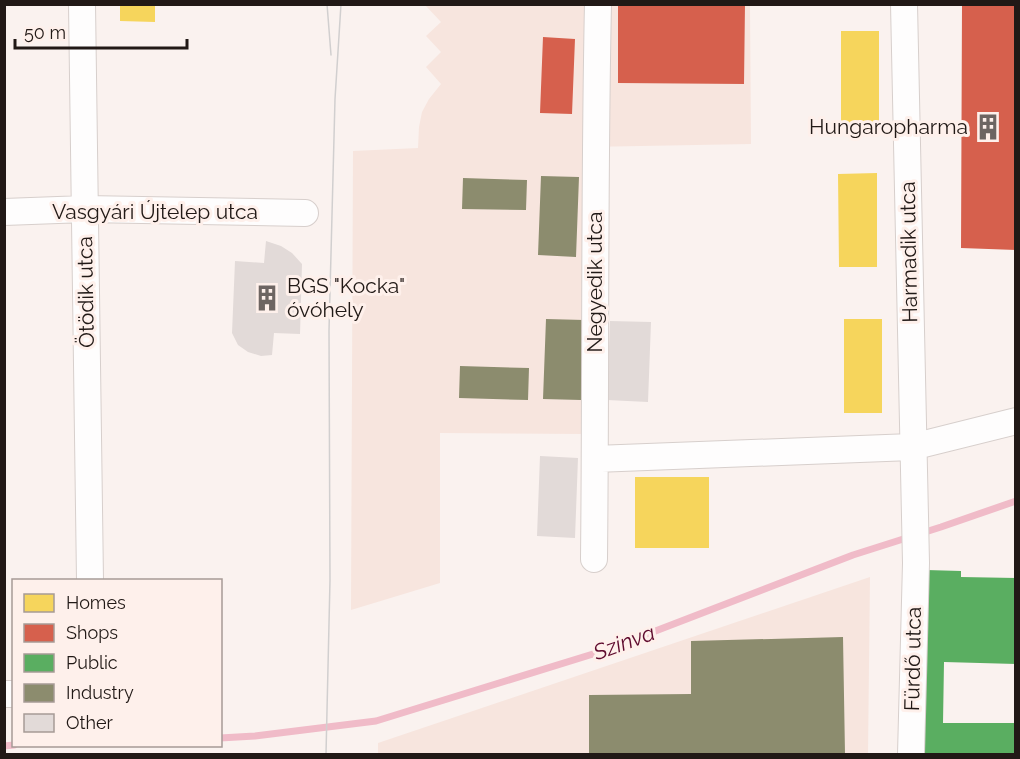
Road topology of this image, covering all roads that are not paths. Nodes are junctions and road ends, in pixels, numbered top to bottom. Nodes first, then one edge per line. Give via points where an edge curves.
1 (82, 4) edge
2 (598, 4) edge
3 (904, 4) edge
4 (85, 210) junction
5 (4, 212) edge
6 (305, 213) dead end
7 (1016, 421) edge
8 (912, 447) junction
9 (595, 459) junction
10 (915, 499) joint
11 (594, 559) dead end
12 (90, 579) edge
13 (911, 754) edge

1 - 4 street, Ötödik utca
2 - 9 street, Negyedik utca
3 - 8 street, Harmadik utca
4 - 5 street, Vasgyári Újtelep utca
4 - 6 street, Vasgyári Újtelep utca
4 - 12 street, Ötödik utca
7 - 8 street
8 - 9 street
8 - 10 street, Harmadik utca
9 - 11 street, Negyedik utca
10 - 13 street, Fürdő utca

